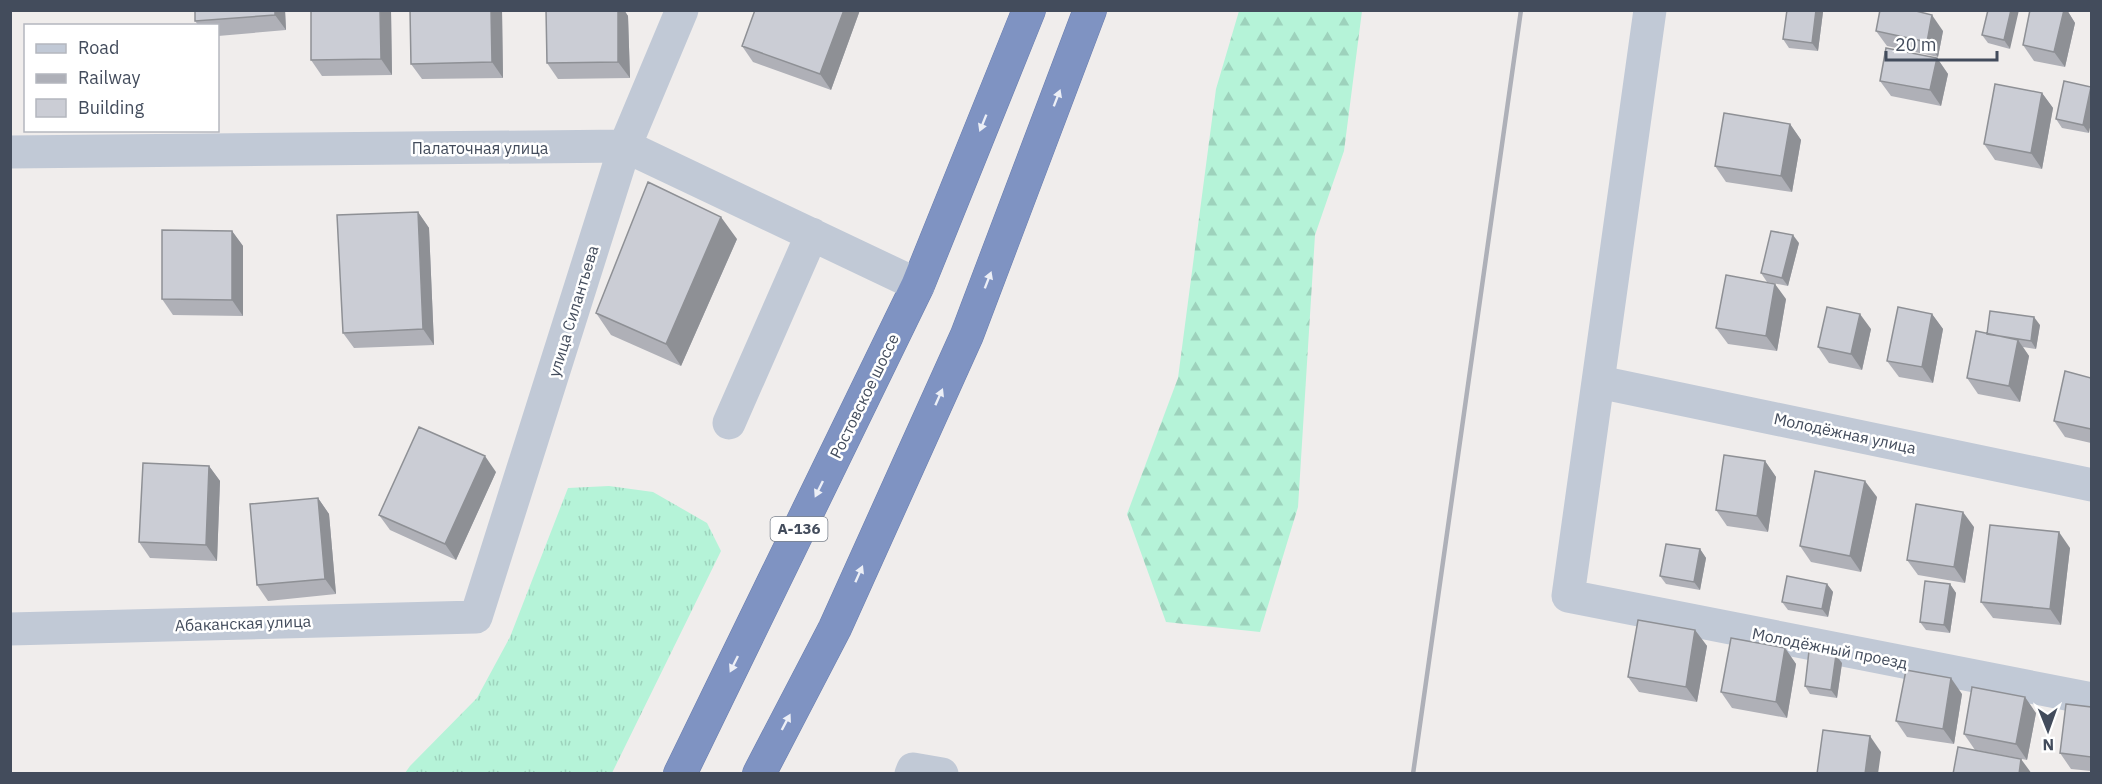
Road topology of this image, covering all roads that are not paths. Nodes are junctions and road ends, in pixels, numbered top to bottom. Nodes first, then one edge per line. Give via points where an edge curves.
1 (682, 10) edge
2 (1029, 10) edge
3 (1090, 10) edge
4 (1650, 10) edge
5 (625, 146) junction
6 (10, 152) edge
7 (812, 234) junction
8 (918, 285) junction
9 (1599, 382) junction
10 (729, 423) dead end
11 (2091, 485) edge
12 (476, 617) joint
13 (10, 629) edge
14 (2091, 699) edge
15 (680, 774) edge
16 (759, 774) edge
17 (911, 774) edge
18 (942, 774) edge

1 - 5 street, улица Силантьева
2 -> 8 highway, Ростовское шоссе / А-136
16 -> 3 highway via 835,628 967,335
4 - 9 street
5 - 6 street, Палаточная улица
5 - 7 street, Палаточная улица
5 - 12 street, улица Силантьева
7 - 8 street, Палаточная улица
7 - 10 street
8 -> 15 highway, Ростовское шоссе / А-136
9 - 11 street, Молодёжная улица
9 - 14 street, Молодёжный проезд via 1568,596
12 - 13 street, Абаканская улица
17 - 18 street via 913,769

